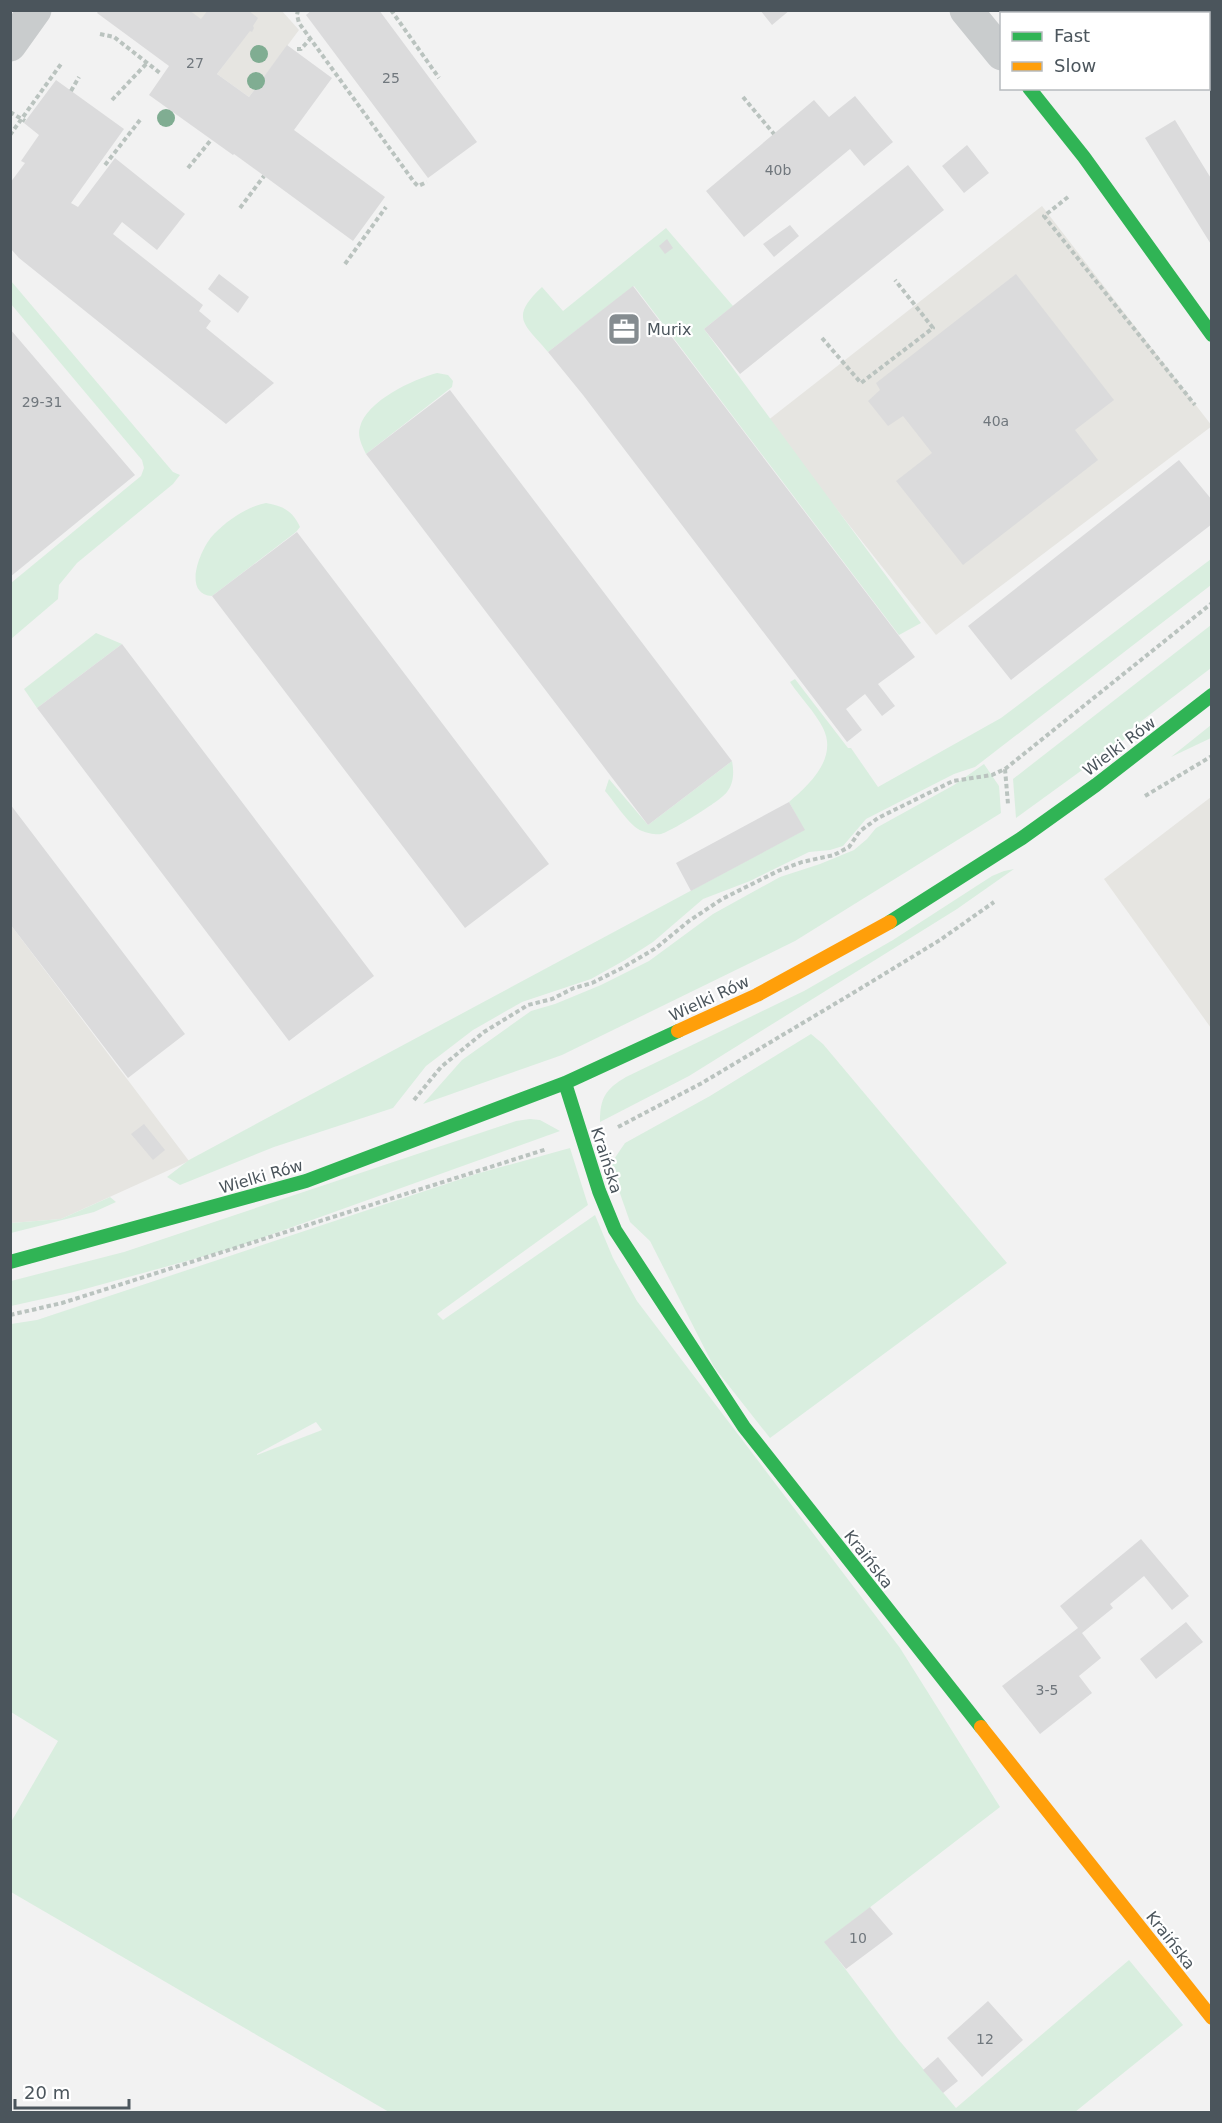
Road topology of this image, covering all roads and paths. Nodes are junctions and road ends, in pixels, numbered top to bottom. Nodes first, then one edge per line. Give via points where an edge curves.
1 (35, 10) edge
2 (298, 10) edge
3 (391, 10) edge
4 (966, 10) edge
5 (100, 34) dead end
6 (310, 39) junction
7 (10, 45) edge
8 (297, 49) dead end
9 (1000, 52) edge
10 (147, 63) junction
11 (61, 64) dead end
12 (160, 73) dead end
13 (79, 77) dead end
14 (439, 78) dead end
15 (1031, 90) edge
16 (71, 91) dead end
17 (743, 97) dead end
18 (112, 100) dead end
19 (10, 111) edge
20 (23, 120) junction
21 (140, 120) dead end
22 (774, 134) dead end
23 (10, 135) edge
24 (211, 140) dead end
25 (105, 165) dead end
26 (188, 168) dead end
27 (1097, 174) junction
28 (264, 176) dead end
29 (427, 182) dead end
30 (386, 207) dead end
31 (240, 208) dead end
32 (345, 264) dead end
33 (895, 280) dead end
34 (1212, 335) edge
35 (822, 338) dead end
36 (1196, 405) dead end
37 (1212, 603) edge
38 (1212, 695) edge
39 (1212, 756) edge
40 (1005, 769) junction
41 (1145, 796) dead end
42 (1008, 808) dead end
43 (998, 899) dead end
44 (565, 1083) junction
45 (407, 1109) dead end
46 (583, 1138) junction
47 (10, 1262) edge
48 (10, 1315) edge
49 (1212, 2018) edge

1 - 7 street
2 - 6 path via 299,23
3 - 14 path
4 - 9 street
5 - 10 path via 114,37
6 - 8 path via 302,49
6 - 29 path via 414,182 418,186
10 - 12 path
10 - 18 path
11 - 20 path
13 - 16 path
15 - 27 street
17 - 22 path
19 - 20 path
20 - 23 path
21 - 25 path
24 - 26 path
27 - 34 street
27 - 36 path via 1044,216
28 - 31 path
30 - 32 path
33 - 35 path via 933,328 861,383
37 - 40 path
38 - 44 street, Wielki Rów via 1022,838 889,922 757,995
39 - 41 path
40 - 42 path
40 - 45 path via 953,781 878,818 860,831 849,847 778,871 722,899 622,968 552,999 528,1005 484,1032 441,1067
43 - 46 path via 930,946 702,1083 624,1125
44 - 46 street, Kraińska
44 - 47 street, Wielki Rów via 306,1181
46 - 48 path via 73,1299
46 - 49 street, Kraińska via 615,1230 744,1427

